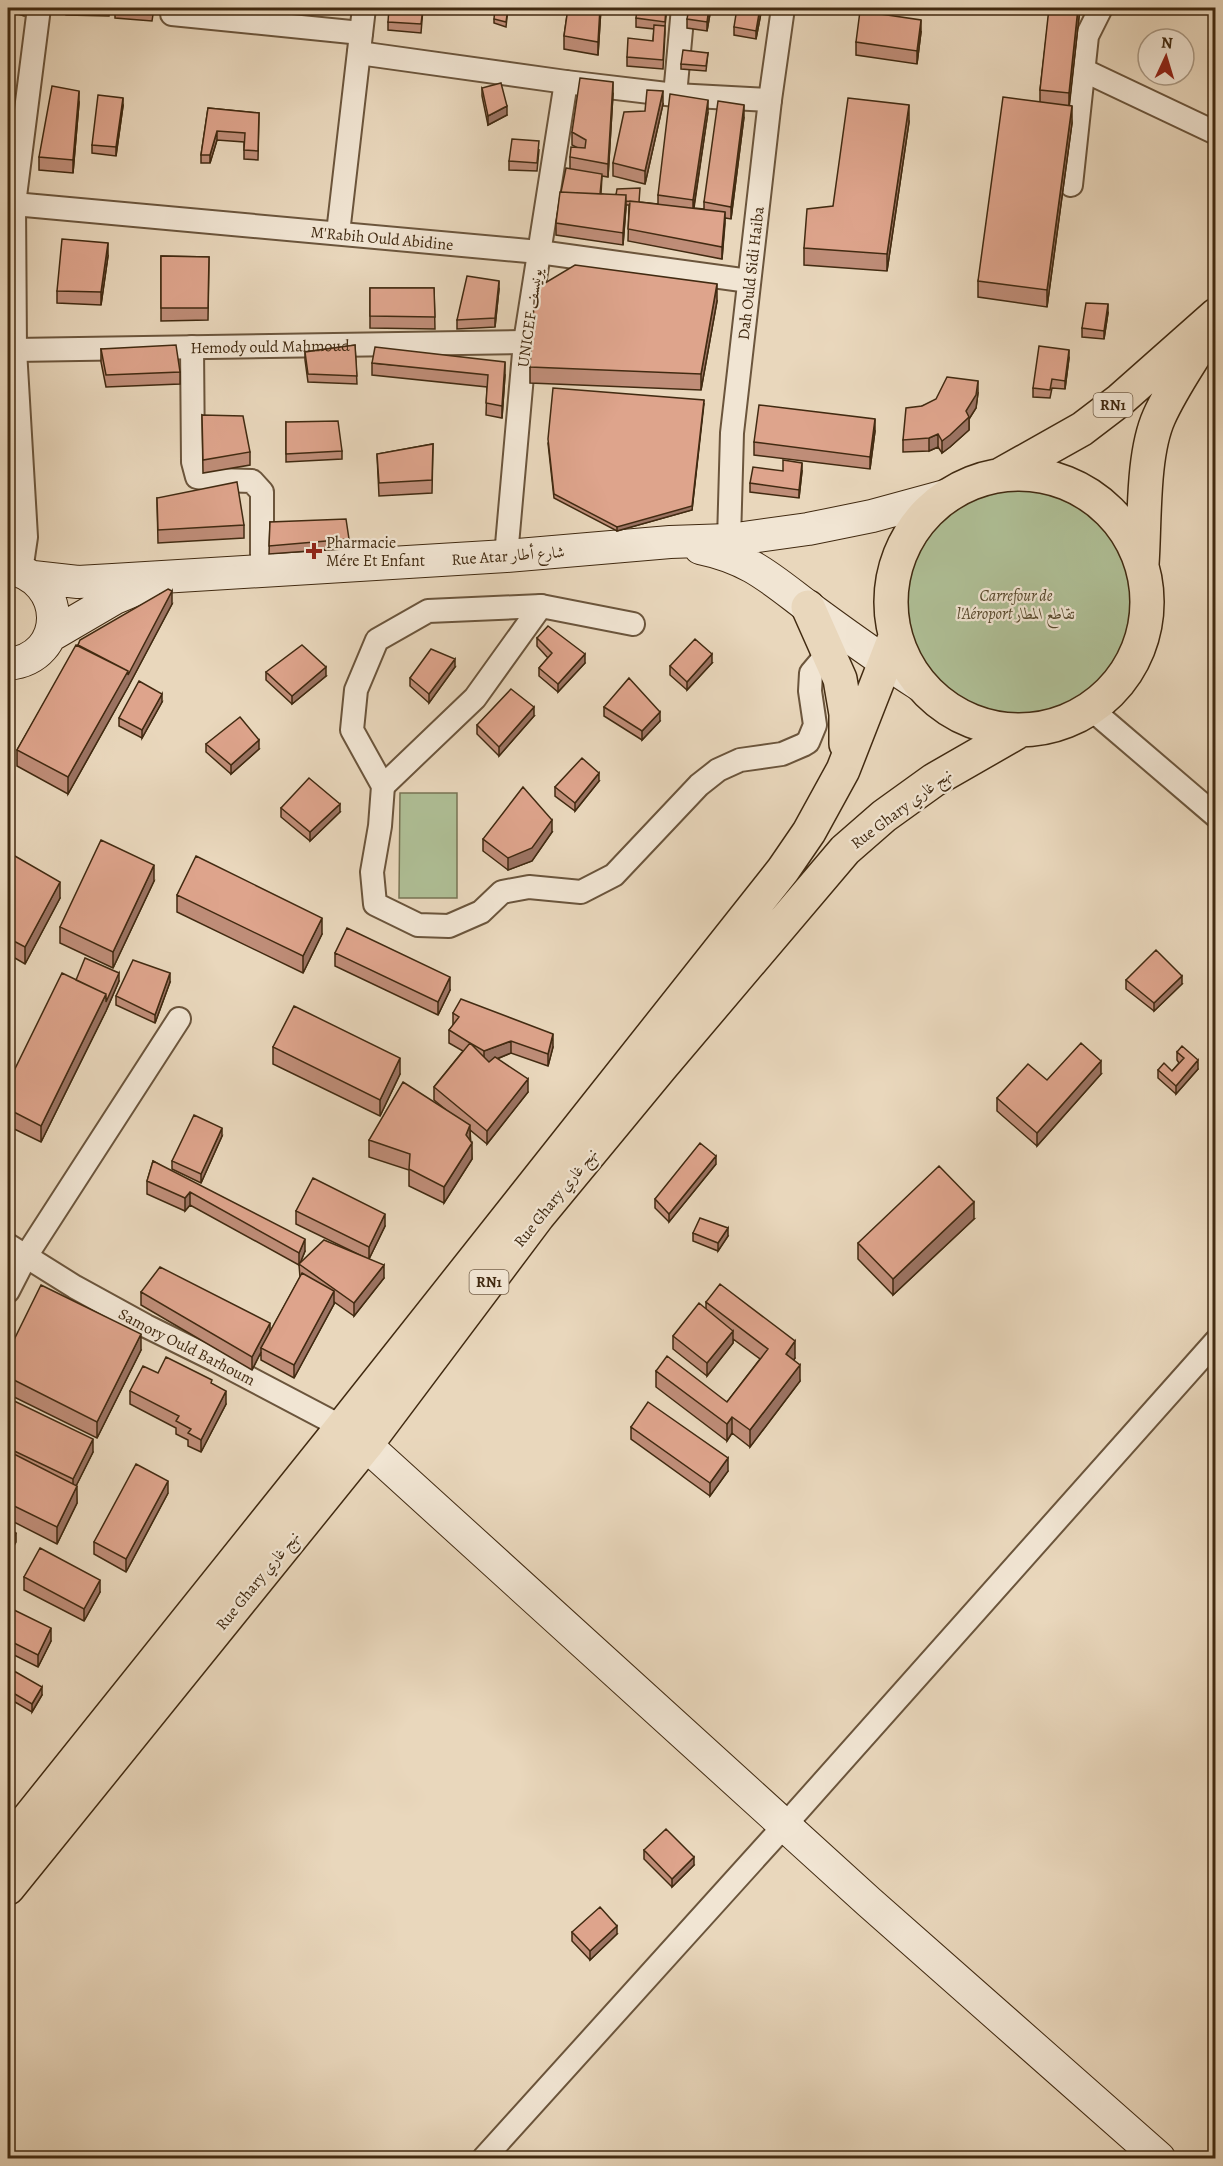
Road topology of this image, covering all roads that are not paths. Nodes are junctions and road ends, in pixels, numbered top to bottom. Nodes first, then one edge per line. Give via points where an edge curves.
1 (39, 8) edge
2 (364, 8) edge
3 (683, 8) edge
4 (783, 8) edge
5 (1101, 8) edge
6 (172, 14) dead end
7 (360, 43) junction
8 (1083, 70) junction
9 (566, 82) junction
10 (675, 95) junction
11 (770, 100) junction
12 (1215, 133) edge
13 (1071, 185) dead end
14 (11, 203) edge
15 (338, 233) junction
16 (538, 252) junction
17 (749, 281) junction
18 (1215, 315) edge
19 (1215, 320) edge
20 (525, 342) junction
21 (192, 347) junction
22 (15, 350) junction
23 (997, 477) junction
24 (949, 495) junction
25 (729, 540) junction
26 (670, 542) junction
27 (506, 556) junction
28 (1142, 565) junction
29 (262, 570) junction
30 (15, 571) edge
31 (166, 576) junction
32 (541, 606) junction
33 (808, 607) junction
34 (633, 624) dead end
35 (50, 636) junction
36 (889, 650) junction
37 (830, 655) junction
38 (14, 666) edge
39 (1091, 709) junction
40 (1021, 730) junction
41 (843, 770) junction
42 (383, 786) junction
43 (1215, 816) edge
44 (179, 1019) dead end
45 (529, 1209) junction
46 (17, 1250) edge
47 (8, 1291) edge
48 (1215, 1341) edge
49 (354, 1436) junction
50 (785, 1825) junction
51 (8, 1844) edge
52 (8, 1888) edge
53 (484, 2158) edge
54 (1159, 2158) edge

1 - 14 street
2 - 7 street
3 - 10 street
4 - 11 street, Dah Ould Sidi Haiba
5 - 8 street via 1088,36
6 - 7 street
7 - 9 street
7 - 15 street
8 - 12 street
8 - 13 street
9 - 10 street
9 - 16 street, UNICEF يونيسف
10 - 11 street
11 - 17 street, Dah Ould Sidi Haiba
14 - 15 street, M'Rabih Ould Abidine
14 - 22 street
15 - 16 street, M'Rabih Ould Abidine
16 - 17 street, M'Rabih Ould Abidine
16 - 20 street, UNICEF يونيسف
17 - 25 street, Dah Ould Sidi Haiba via 732,433
18 - 23 highway, RN1 via 1097,418
19 - 28 highway via 1158,419 1149,454
20 - 21 street, Hemody ould Mahmoud
20 - 27 street, UNICEF يونيسف
21 - 22 street, Hemody ould Mahmoud
21 - 29 street via 193,462 197,477 252,481 262,492
22 - 30 street via 26,537
23 - 24 highway via 972,483
23 - 28 highway via 1041,477 1075,488 1116,519
24 - 25 street, Rue Atar شارع أطار via 872,516
24 - 36 highway via 911,533 899,557 892,583
25 - 26 street, Rue Atar شارع أطار
26 - 27 street, Rue Atar شارع أطار
26 - 33 street, Rue Atar شارع أطار via 721,552 750,564
27 - 29 street, Rue Atar شارع أطار
28 - 39 highway via 1147,610 1142,638 1115,688
29 - 31 street, Rue Atar شارع أطار
30 - 31 street, Rue Atar شارع أطار via 78,582
30 - 35 street via 44,589 52,603 54,620
31 - 35 street, Rue Atar شارع أطار via 115,598
32 - 34 street
32 - 42 street via 475,698
32 - 42 street via 428,611 377,640 356,690 352,730
33 - 36 street, Rue Atar شارع أطار
33 - 37 highway
35 - 38 street, Rue Atar شارع أطار via 36,654
36 - 40 highway via 905,662 920,685 941,704 966,719
36 - 41 highway, Rue Ghary نهج غاري / RN1
37 - 41 highway via 840,679 846,714
37 - 42 street via 811,673 815,725 803,746 782,754 740,760 718,770 699,784 615,875 580,892 529,887 502,892 481,912 450,926 418,926 375,904 372,872
39 - 40 highway via 1059,724
39 - 43 street
40 - 45 highway, Rue Ghary نهج غاري / RN1 via 934,780 845,850 661,1066
41 - 45 highway, Rue Ghary نهج غاري / RN1 via 783,870 645,1048
44 - 46 street
45 - 49 highway, Rue Ghary نهج غاري / RN1
46 - 47 street
46 - 49 street, Samory Ould Barhoum via 75,1287
48 - 50 street
49 - 50 street
49 - 51 highway, Rue Ghary نهج غاري / RN1
49 - 52 highway, Rue Ghary نهج غاري / RN1
50 - 53 street
50 - 54 street

